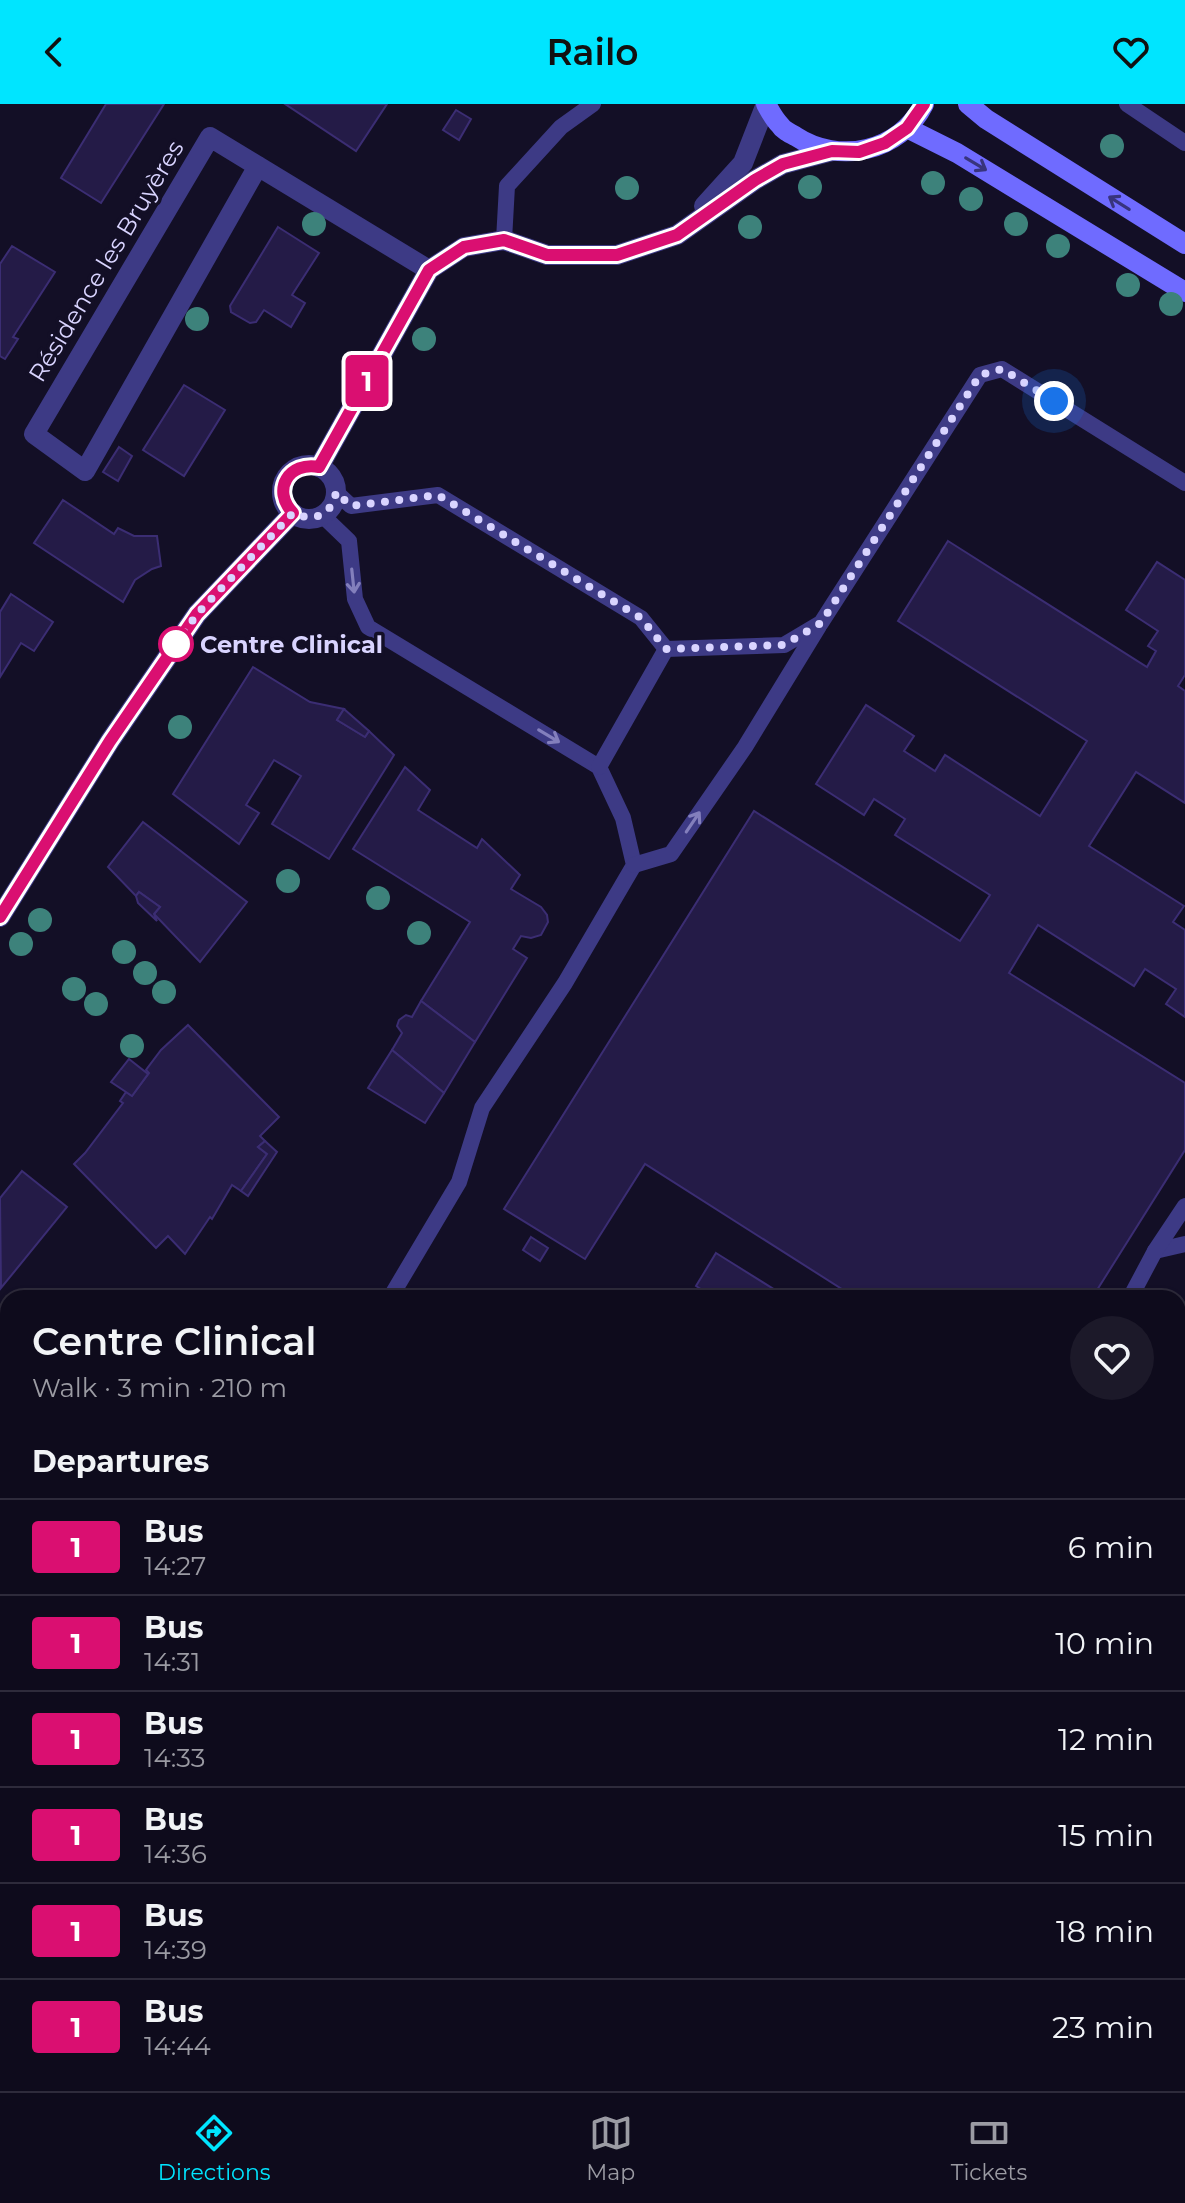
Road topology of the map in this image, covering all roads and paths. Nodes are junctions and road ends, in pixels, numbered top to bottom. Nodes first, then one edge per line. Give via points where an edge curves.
1 (593, 104) edge
2 (766, 104) edge
3 (924, 104) edge
4 (968, 104) edge
5 (1127, 104) edge
6 (907, 128) junction
7 (1185, 143) edge
8 (832, 151) junction
9 (258, 166) junction
10 (677, 235) junction
11 (504, 240) junction
12 (1185, 244) edge
13 (429, 270) junction
14 (1185, 292) edge
15 (319, 467) junction
16 (1185, 483) edge
17 (336, 492) junction
18 (293, 513) junction
19 (322, 515) junction
20 (821, 623) junction
21 (666, 649) junction
22 (599, 767) junction
23 (634, 865) junction
24 (0, 917) edge
25 (1185, 1206) edge
26 (1185, 1244) edge
27 (1155, 1251) junction
28 (395, 1290) edge
29 (1134, 1290) edge

1 - 11 lane via 561,127 507,186
2 - 8 main road via 781,127 805,143
2 - 10 street via 743,163
3 - 6 main road
12 -> 4 main road
5 - 7 lane
6 - 8 main road via 859,152
6 -> 14 main road
8 - 10 street via 783,164
9 - 9 street, Résidence les Bruyères via 242,194 85,471 34,434 210,137
9 - 13 street, Résidence les Bruyères
10 - 11 street via 617,255 547,255
11 - 13 street via 464,247
13 - 15 street
15 - 17 street via 332,477
15 - 18 street via 300,467 284,482 283,498
16 - 20 lane via 1002,369 980,375
17 - 19 street
17 - 21 lane via 351,506 438,495 641,618
18 - 19 street via 304,518
18 - 24 street via 197,614
19 -> 22 lane via 349,541 355,599 368,627
20 - 21 lane via 784,645
23 -> 20 lane via 671,854
21 - 22 lane
22 - 23 lane via 623,818
23 - 28 lane via 565,983 482,1108 459,1182
25 - 27 lane
26 - 27 lane
27 - 29 lane

